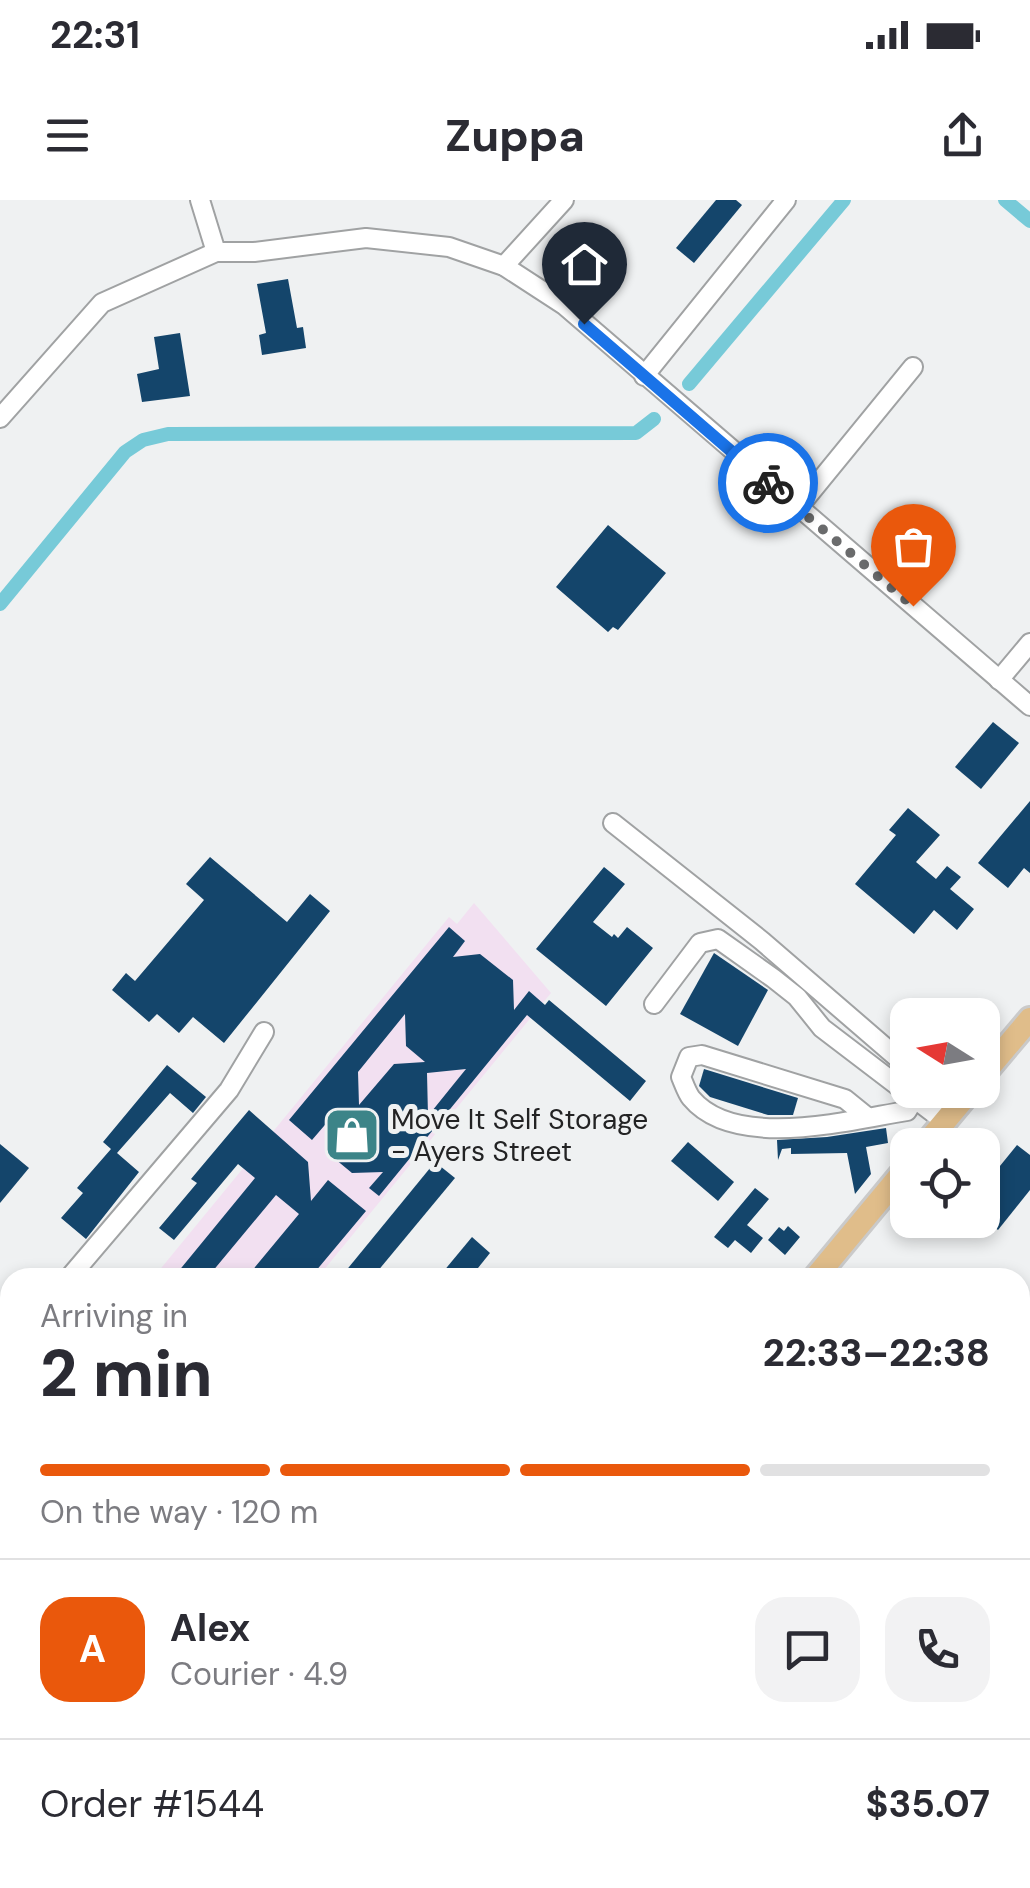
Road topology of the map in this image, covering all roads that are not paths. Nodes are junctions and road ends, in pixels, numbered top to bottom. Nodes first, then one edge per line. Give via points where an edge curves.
1 (200, 200) edge
2 (564, 200) edge
3 (786, 200) edge
4 (216, 252) junction
5 (504, 266) junction
6 (913, 367) dead end
7 (644, 376) junction
8 (3, 407) edge
9 (798, 509) junction
10 (1027, 654) edge
11 (999, 680) junction
12 (1030, 706) edge
13 (613, 824) dead end
14 (654, 1004) dead end
15 (1030, 1019) edge
16 (264, 1032) dead end
17 (890, 1051) edge
18 (1000, 1055) edge
19 (890, 1076) edge
20 (909, 1108) edge
21 (930, 1108) edge
22 (955, 1108) edge
23 (866, 1116) junction
24 (944, 1121) junction
25 (938, 1128) edge
26 (890, 1188) edge
27 (78, 1268) edge
28 (823, 1268) edge

1 - 4 street
2 - 5 street
3 - 7 street
4 - 5 street via 366,238 449,246
4 - 8 street via 102,303
5 - 7 street via 564,306
6 - 9 street
7 - 9 street
9 - 11 street
10 - 11 street
11 - 12 street
13 - 17 street
14 - 19 street via 700,943 718,939
15 - 18 main road
16 - 27 street via 229,1090
20 - 23 street
21 - 24 street
22 - 24 main road
23 - 23 street via 822,1126 733,1123 690,1098 681,1077 689,1057 702,1055 845,1099
24 - 25 main road
26 - 28 main road

